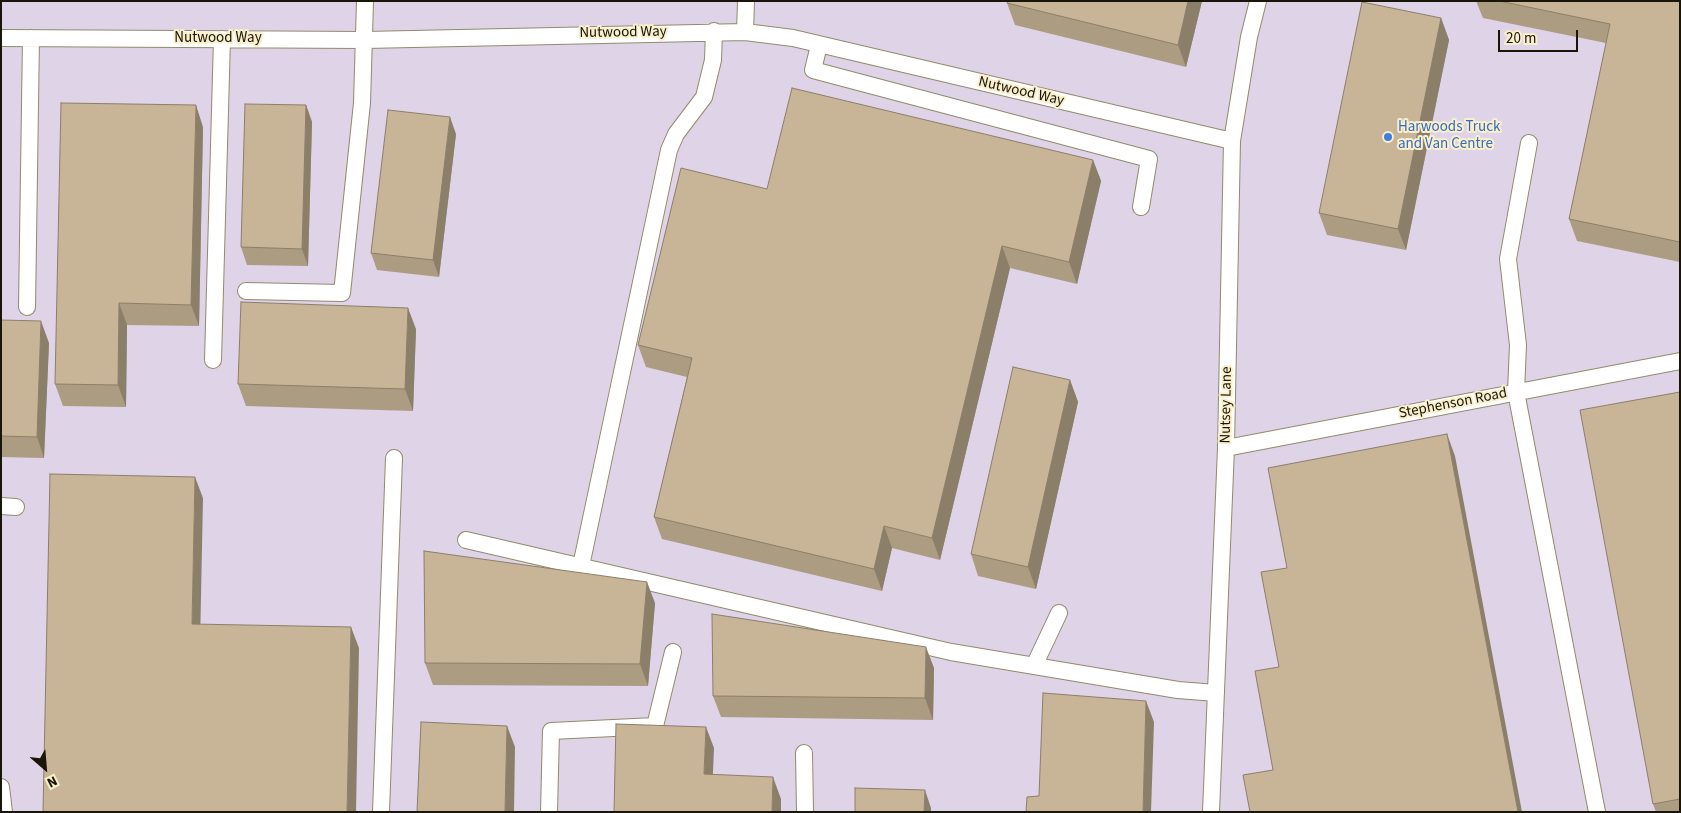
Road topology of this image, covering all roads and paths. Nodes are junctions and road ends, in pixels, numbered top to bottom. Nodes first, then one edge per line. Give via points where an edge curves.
1 (365, 1) edge
2 (746, 1) edge
3 (1258, 1) edge
4 (714, 31) junction
5 (745, 32) junction
6 (1, 38) edge
7 (32, 38) junction
8 (222, 39) junction
9 (365, 40) junction
10 (819, 45) junction
11 (1232, 141) junction
12 (1529, 143) dead end
13 (1141, 207) dead end
14 (246, 291) dead end
15 (27, 307) dead end
16 (213, 360) dead end
17 (1680, 361) edge
18 (1516, 392) junction
19 (1226, 448) junction
20 (394, 458) dead end
21 (466, 540) dead end
22 (581, 566) junction
23 (1059, 612) dead end
24 (673, 652) dead end
25 (1034, 666) junction
26 (1216, 693) junction
27 (804, 753) dead end
28 (1, 787) edge
29 (4, 812) edge
30 (381, 812) edge
31 (549, 812) edge
32 (805, 812) edge
33 (1211, 812) edge
34 (1597, 812) edge

1 - 9 lane
2 - 5 lane
3 - 11 lane, Nutsey Lane
4 - 5 lane, Nutwood Way
4 - 9 lane, Nutwood Way
4 - 22 lane via 713,60 704,97 676,134 669,150
5 - 10 lane, Nutwood Way
6 - 7 lane, Nutwood Way
7 - 8 lane, Nutwood Way
7 - 15 lane
8 - 9 lane, Nutwood Way
8 - 16 lane
9 - 14 lane via 362,103 342,293
10 - 11 lane, Nutwood Way
10 - 13 lane via 813,70 1149,158
11 - 19 lane, Nutsey Lane
12 - 18 lane via 1508,259 1518,345
17 - 18 lane, Stephenson Road
18 - 19 lane, Stephenson Road
18 - 34 lane
19 - 26 lane, Nutsey Lane
20 - 30 lane
21 - 22 lane
22 - 25 lane via 951,652
23 - 25 lane
24 - 31 lane via 655,726 551,731
25 - 26 lane via 1178,690
26 - 33 lane, Nutsey Lane
27 - 32 lane
28 - 29 lane

